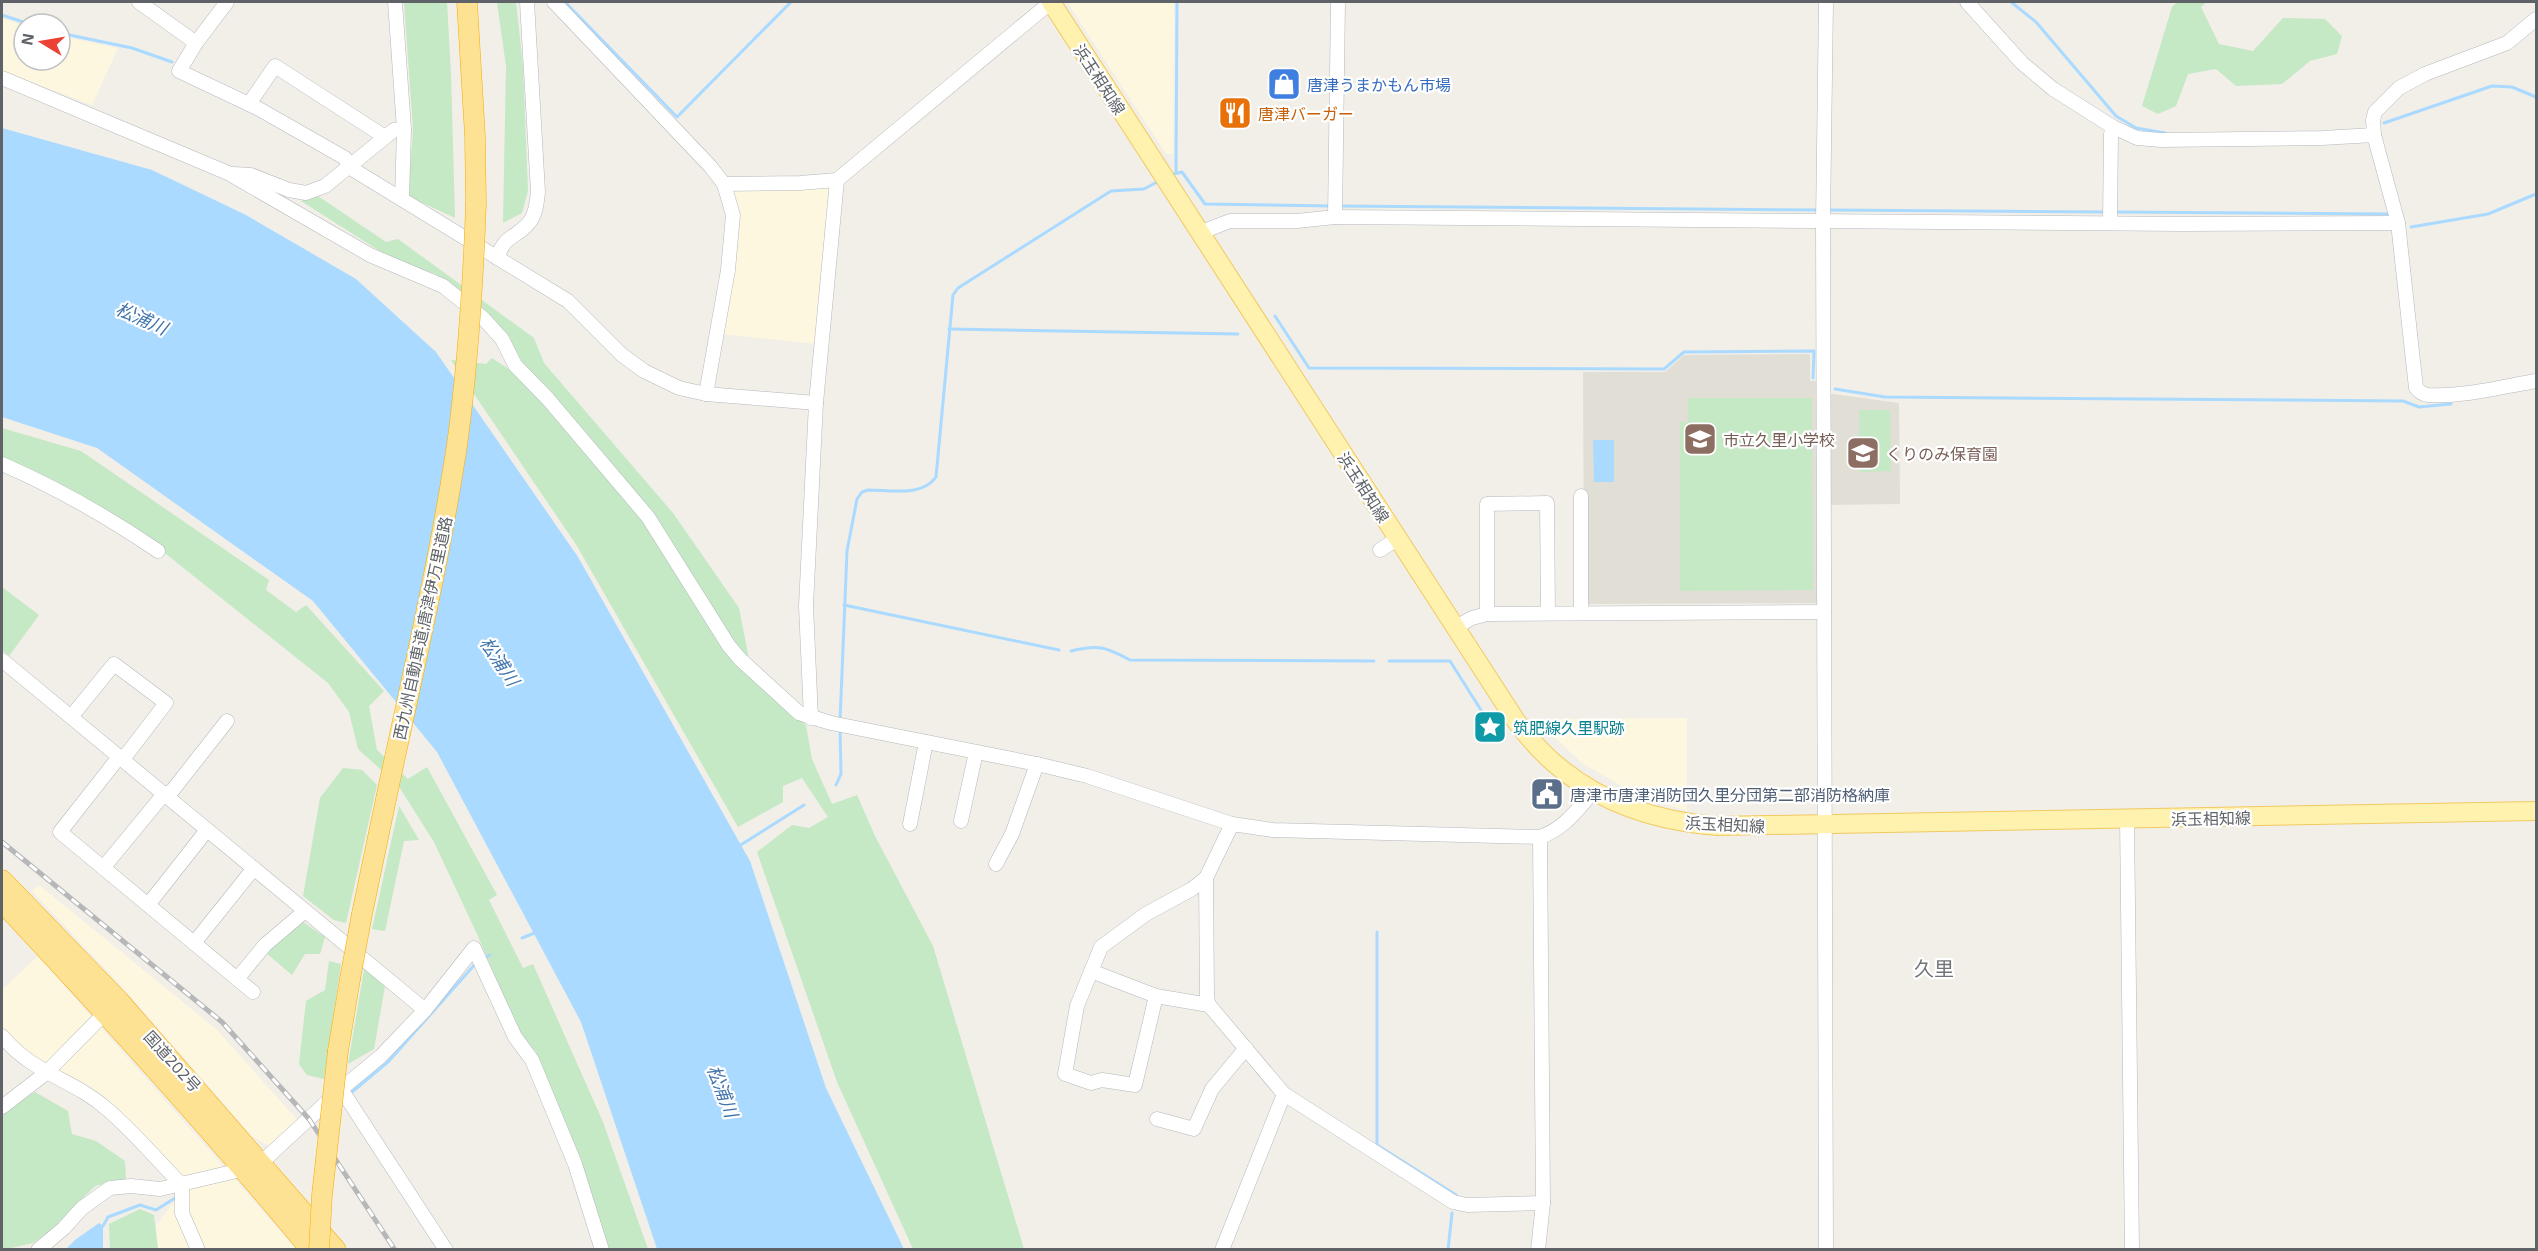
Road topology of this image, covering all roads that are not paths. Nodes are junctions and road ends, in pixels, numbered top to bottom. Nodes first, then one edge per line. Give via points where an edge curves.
1 (139, 2) edge
2 (227, 2) edge
3 (395, 2) edge
4 (466, 2) edge
5 (527, 2) edge
6 (554, 2) edge
7 (1051, 2) edge
8 (1338, 2) edge
9 (1826, 2) edge
10 (1967, 2) edge
11 (2536, 19) edge
12 (196, 43) junction
13 (2, 78) edge
14 (249, 104) junction
15 (2113, 127) junction
16 (404, 129) junction
17 (2374, 135) junction
18 (386, 137) junction
19 (349, 167) junction
20 (228, 173) junction
21 (837, 180) junction
22 (724, 184) junction
23 (402, 199) junction
24 (1335, 211) junction
25 (1823, 214) junction
26 (2110, 223) junction
27 (2398, 223) junction
28 (1200, 232) junction
29 (497, 258) junction
30 (2536, 381) edge
31 (706, 394) junction
32 (816, 403) junction
33 (2, 464) edge
34 (1581, 496) dead end
35 (1397, 539) junction
36 (1380, 550) dead end
37 (158, 551) dead end
38 (1824, 612) junction
39 (1581, 613) junction
40 (1487, 614) junction
41 (1548, 614) junction
42 (1456, 627) junction
43 (2, 660) edge
44 (71, 717) junction
45 (811, 718) junction
46 (227, 721) dead end
47 (926, 742) junction
48 (976, 752) junction
49 (119, 757) junction
50 (1037, 764) junction
51 (1593, 792) junction
52 (164, 794) junction
53 (2536, 812) edge
54 (2127, 819) junction
55 (961, 821) dead end
56 (910, 824) dead end
57 (1232, 824) junction
58 (1825, 825) junction
59 (207, 830) junction
60 (1540, 837) junction
61 (996, 864) dead end
62 (103, 868) junction
63 (254, 868) junction
64 (1206, 878) junction
65 (2, 880) edge
66 (2, 902) edge
67 (148, 905) junction
68 (305, 911) junction
69 (194, 943) junction
70 (1091, 971) junction
71 (237, 979) junction
72 (253, 992) dead end
73 (1156, 996) junction
74 (1209, 1005) junction
75 (425, 1010) junction
76 (105, 1013) junction
77 (2, 1036) edge
78 (1246, 1048) junction
79 (46, 1073) junction
80 (341, 1089) junction
81 (1284, 1094) junction
82 (2, 1107) edge
83 (1157, 1119) dead end
84 (253, 1166) junction
85 (182, 1185) junction
86 (1543, 1203) junction
87 (1223, 1249) edge
88 (38, 1250) edge
89 (198, 1250) edge
90 (311, 1250) edge
91 (319, 1250) edge
92 (336, 1250) edge
93 (446, 1250) edge
94 (602, 1250) edge
95 (1538, 1250) edge
96 (1826, 1250) edge
97 (2132, 1250) edge

1 - 12 street
2 - 12 street
3 - 16 street
4 - 91 highway, 西九州自動車道;唐津伊万里道路, bridge via 476,204 472,298 457,444 350,978 325,1162
5 - 29 street via 538,192 532,217 506,240
6 - 22 street
7 - 21 street
7 - 28 main road, 浜玉相知線
8 - 24 street
9 - 25 street
10 - 15 street via 2030,70
11 - 17 street via 2507,43 2399,88 2375,112
12 - 14 street via 179,71
13 - 20 street
14 - 18 street via 275,66
14 - 19 street via 345,158
15 - 17 street via 2137,138 2161,140
15 - 26 street
16 - 18 street via 394,130
16 - 23 street
17 - 27 street
18 - 19 street
19 - 20 street via 326,186 306,193 251,175
19 - 23 street
20 - 45 street via 370,255 443,285 483,318 502,339 515,365 648,517 729,646 799,713
21 - 22 street
21 - 32 street
22 - 31 street via 733,215 728,270
23 - 29 street
24 - 25 street
24 - 28 street via 1297,221 1230,221
25 - 26 street
25 - 38 street
26 - 27 street
27 - 30 street via 2416,388 2420,393 2463,392
28 - 35 main road, 浜玉相知線
29 - 31 street via 568,301 622,355 644,371 679,388
31 - 32 street
32 - 45 street via 806,606
33 - 37 street via 119,524
34 - 39 street
35 - 36 street
35 - 42 main road, 浜玉相知線
38 - 39 street
38 - 58 street
39 - 41 street
40 - 41 street
40 - 41 street via 1487,504 1547,503
40 - 42 street
42 - 51 main road, 浜玉相知線 via 1528,738 1557,766
43 - 44 street
44 - 49 street
44 - 49 street via 114,664 166,703 127,754
45 - 47 street
46 - 52 street via 172,791
47 - 48 street
47 - 56 street
48 - 50 street
48 - 55 street
49 - 52 street
49 - 62 street via 60,832
50 - 57 street via 1087,776
50 - 61 street via 1012,834
51 - 58 main road, 浜玉相知線 via 1641,812 1696,824
51 - 60 street via 1565,823
52 - 59 street
52 - 62 street
53 - 54 main road, 浜玉相知線
54 - 58 main road, 浜玉相知線
54 - 97 street
57 - 60 street via 1273,830
57 - 64 street
58 - 96 street
59 - 63 street
59 - 67 street
60 - 86 street
62 - 67 street
63 - 68 street
63 - 69 street
64 - 70 street via 1101,947
64 - 74 street
65 - 84 highway, 国道202号 via 119,1001
66 - 76 highway, 国道202号
67 - 69 street
68 - 71 street via 265,945
68 - 75 street
69 - 71 street
70 - 73 street
70 - 73 street via 1077,1006 1065,1074 1090,1083 1102,1080 1135,1085
71 - 72 street
73 - 74 street
74 - 78 street
75 - 80 street via 381,1056
75 - 94 street via 474,948 515,1037 532,1060 575,1164
76 - 79 street
76 - 84 highway, 国道202号
77 - 79 street via 14,1051
78 - 81 street
78 - 83 street via 1212,1089 1194,1129
79 - 82 street
79 - 85 street via 107,1109
80 - 84 street
80 - 93 street
81 - 86 street via 1453,1202
81 - 87 street
84 - 85 street
84 - 90 highway, 国道202号
84 - 92 highway, 国道202号
85 - 88 street via 160,1189 111,1188 82,1208
85 - 89 street via 182,1213
86 - 95 street

